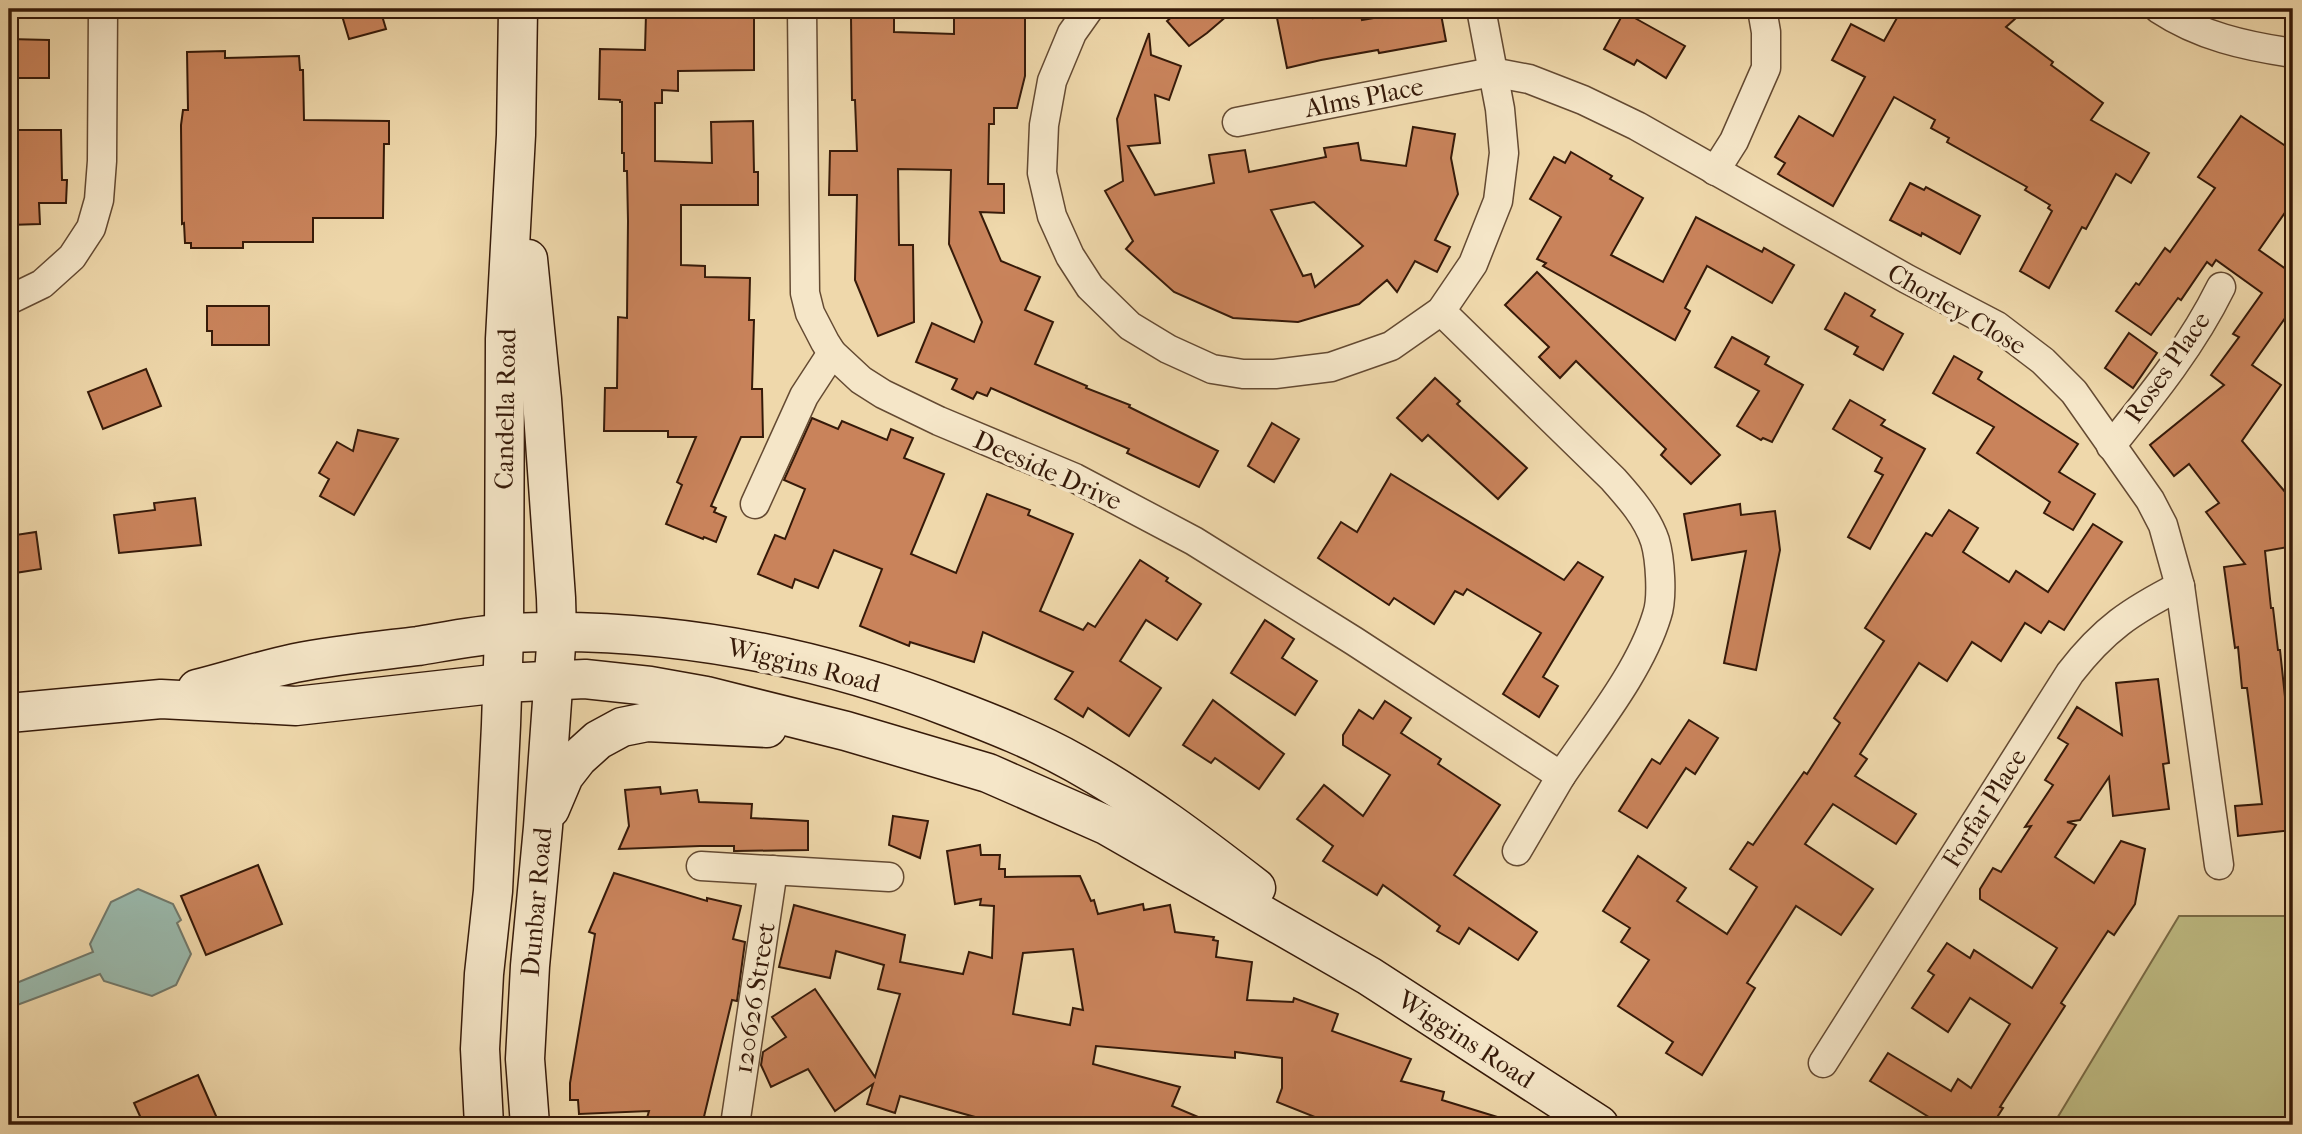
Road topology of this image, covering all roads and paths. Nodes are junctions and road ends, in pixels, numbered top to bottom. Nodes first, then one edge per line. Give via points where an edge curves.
1 (103, 9) edge
2 (518, 9) edge
3 (802, 9) edge
4 (1089, 9) edge
5 (1481, 9) edge
6 (1762, 9) edge
7 (2159, 9) edge
8 (2293, 53) edge
9 (1492, 72) junction
10 (1237, 122) dead end
11 (516, 135) junction
12 (1715, 171) junction
13 (2221, 287) dead end
14 (9, 300) edge
15 (1441, 311) junction
16 (832, 353) junction
17 (2111, 446) junction
18 (755, 504) dead end
19 (2180, 586) junction
20 (557, 632) junction
21 (504, 634) junction
22 (553, 680) junction
23 (502, 683) junction
24 (161, 699) junction
25 (9, 713) edge
26 (846, 731) junction
27 (1560, 776) junction
28 (543, 827) junction
29 (1517, 851) dead end
30 (2219, 865) dead end
31 (701, 866) dead end
32 (773, 870) junction
33 (890, 877) dead end
34 (1369, 976) junction
35 (1823, 1063) dead end
36 (484, 1125) edge
37 (530, 1125) edge
38 (735, 1125) edge
39 (1599, 1125) edge

1 - 14 street via 102,161 91,228 72,257 42,284
2 - 11 street, Candella Road
3 - 16 street, Deeside Drive via 805,293 816,326
4 - 15 street via 1072,33 1052,81 1042,173 1052,216 1070,256 1090,287 1130,326 1212,369 1275,374 1331,367 1391,346
5 - 9 street
6 - 12 street via 1766,68 1734,141
7 - 8 street via 2218,38
9 - 10 street, Alms Place
9 - 12 street, Chorley Close via 1529,79 1583,100
9 - 15 street via 1504,153 1499,201 1473,264
11 - 20 street, Candella Road via 542,399
11 - 21 street, Candella Road via 505,339
12 - 17 street, Chorley Close via 1997,326 2074,392
13 - 17 street, Roses Place via 2172,370
15 - 27 street via 1613,479 1638,508 1655,541 1658,613 1639,659
16 - 18 street via 804,396
16 - 27 street, Deeside Drive via 883,394 1075,478 1194,541
17 - 19 street, Chorley Close via 2164,525
19 - 30 street, Chorley Close
19 - 35 street, Forfar Place via 2117,623 2070,673
20 - 21 street, Wiggins Road
20 - 22 street, Candella Road
20 - 34 street, Wiggins Road via 643,635 779,655 910,692 992,724 1074,762 1127,794
21 - 23 street, Candella Road
21 - 24 street, Wiggins Road via 294,663
22 - 23 street, Wiggins Road
22 - 26 street, Wiggins Road via 662,688
22 - 28 street, Dunbar Road
23 - 24 street, Wiggins Road via 296,706
23 - 36 street, Dunbar Road via 480,1049
24 - 25 street, Wiggins Road
26 - 28 street via 647,722 622,727 578,758 564,776
26 - 34 street, Wiggins Road via 988,773 1107,825
27 - 29 street
28 - 37 street, Dunbar Road via 525,1059
31 - 32 street
32 - 33 street
32 - 38 street, 120626 Street
34 - 39 street, Wiggins Road

